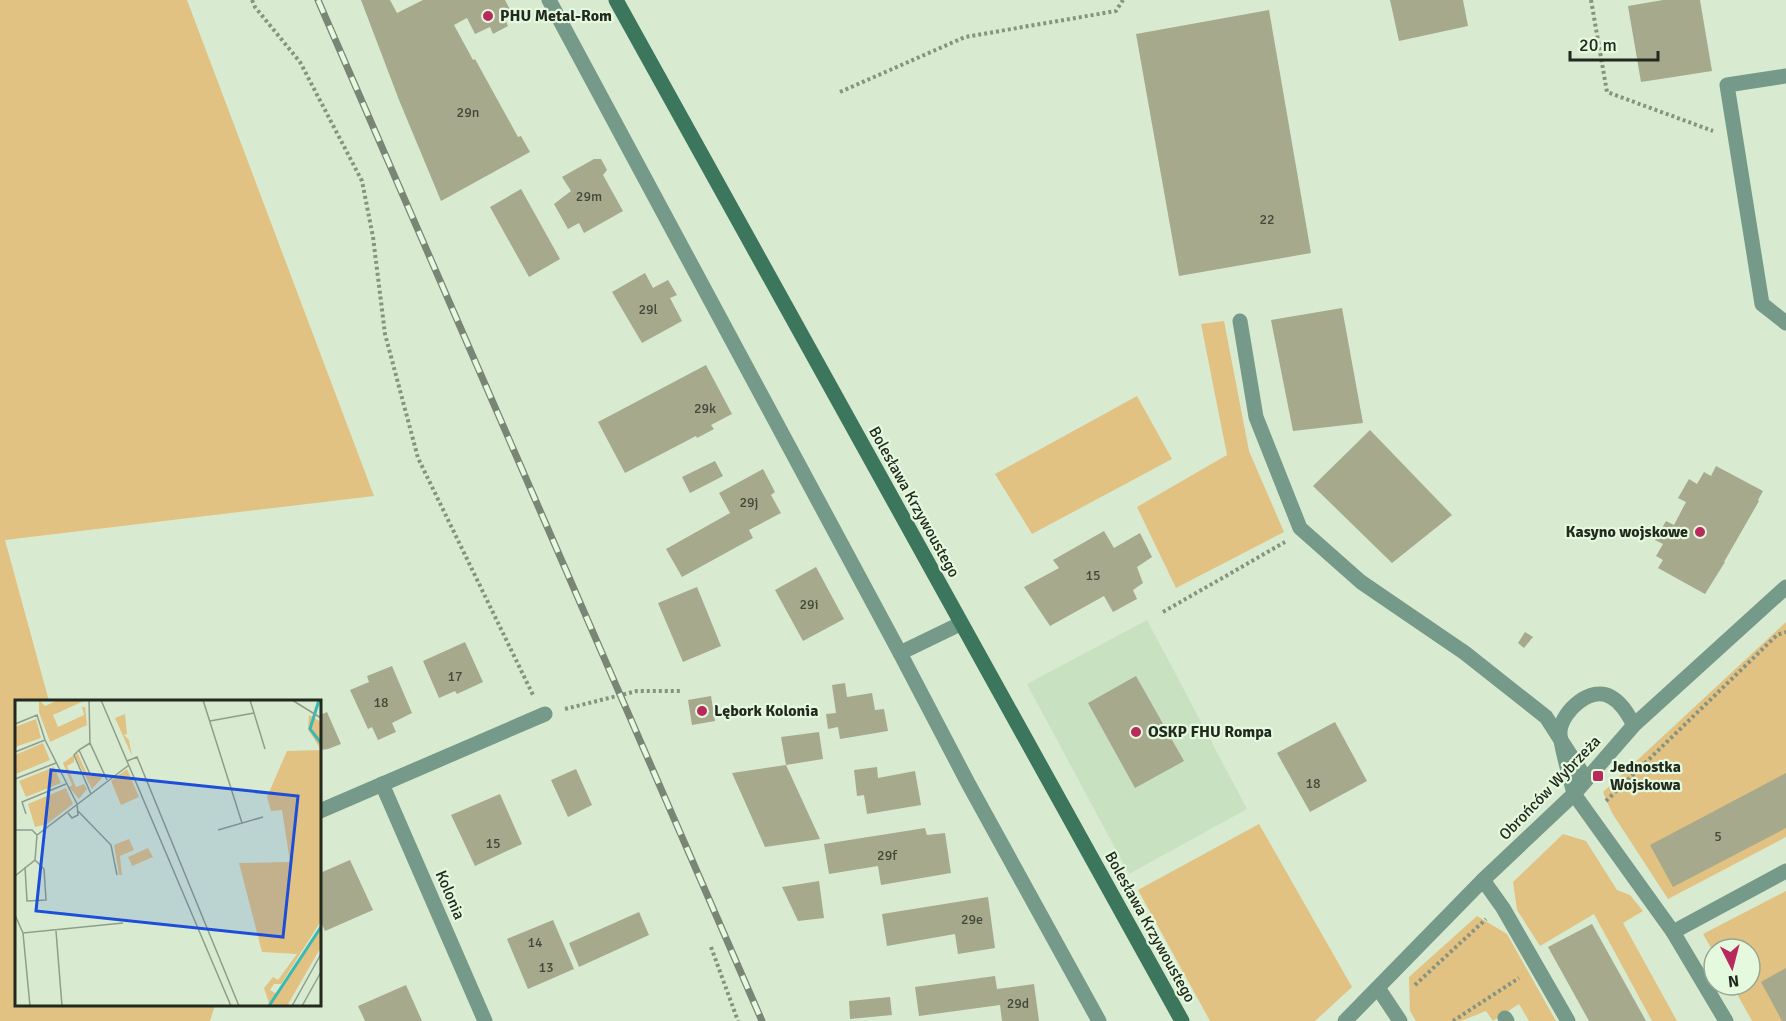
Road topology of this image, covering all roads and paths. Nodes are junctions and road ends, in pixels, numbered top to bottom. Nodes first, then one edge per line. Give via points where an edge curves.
1 (252, 0) edge
2 (549, 0) edge
3 (616, 0) edge
4 (1124, 0) edge
5 (1591, 0) edge
6 (1786, 76) edge
7 (840, 92) dead end
8 (1737, 139) junction
9 (1240, 321) dead end
10 (1786, 323) edge
11 (1303, 531) junction
12 (1786, 587) edge
13 (1163, 612) dead end
14 (960, 624) junction
15 (1786, 632) edge
16 (900, 652) junction
17 (681, 691) dead end
18 (545, 714) junction
19 (1634, 725) junction
20 (1562, 741) junction
21 (1586, 779) junction
22 (382, 784) junction
23 (1574, 794) junction
24 (1601, 806) dead end
25 (321, 811) edge
26 (1786, 871) edge
27 (1483, 880) junction
28 (1486, 918) dead end
29 (1673, 932) junction
30 (711, 947) dead end
31 (1537, 966) junction
32 (1378, 988) junction
33 (1411, 989) dead end
34 (485, 1021) edge
35 (738, 1021) edge
36 (1099, 1021) edge
37 (1182, 1021) edge
38 (1345, 1021) edge
39 (1400, 1021) edge
40 (1453, 1021) edge
41 (1568, 1021) edge
42 (1726, 1021) edge

1 - 18 path via 300,62 362,182 385,334 418,458 525,683
2 - 16 street
3 - 14 main road, Bolesława Krzywoustego
4 - 7 path via 1116,10 965,37
5 - 8 path via 1607,92
6 - 8 street via 1727,85
8 - 10 street via 1762,304
9 - 11 street via 1256,417
11 - 13 path
11 - 20 street via 1361,582 1465,653 1546,717
12 - 19 street, Obrońców Wybrzeża
14 - 16 street
14 - 37 main road, Bolesława Krzywoustego
15 - 24 path via 1778,635
16 - 36 street
17 - 18 path via 637,691
18 - 22 street
19 - 20 street via 1611,697 1593,696 1579,701 1564,716
19 - 21 street, Obrońców Wybrzeża
20 - 21 street
20 - 23 street
21 - 23 street, Obrońców Wybrzeża
22 - 25 street
22 - 34 street, Kolonia
23 - 27 street, Obrońców Wybrzeża
23 - 29 street
26 - 29 street
27 - 31 street
27 - 32 street, Obrońców Wybrzeża
28 - 33 path
29 - 42 street
30 - 35 path
31 - 40 path
31 - 41 street
32 - 38 street, Obrońców Wybrzeża
32 - 39 street

